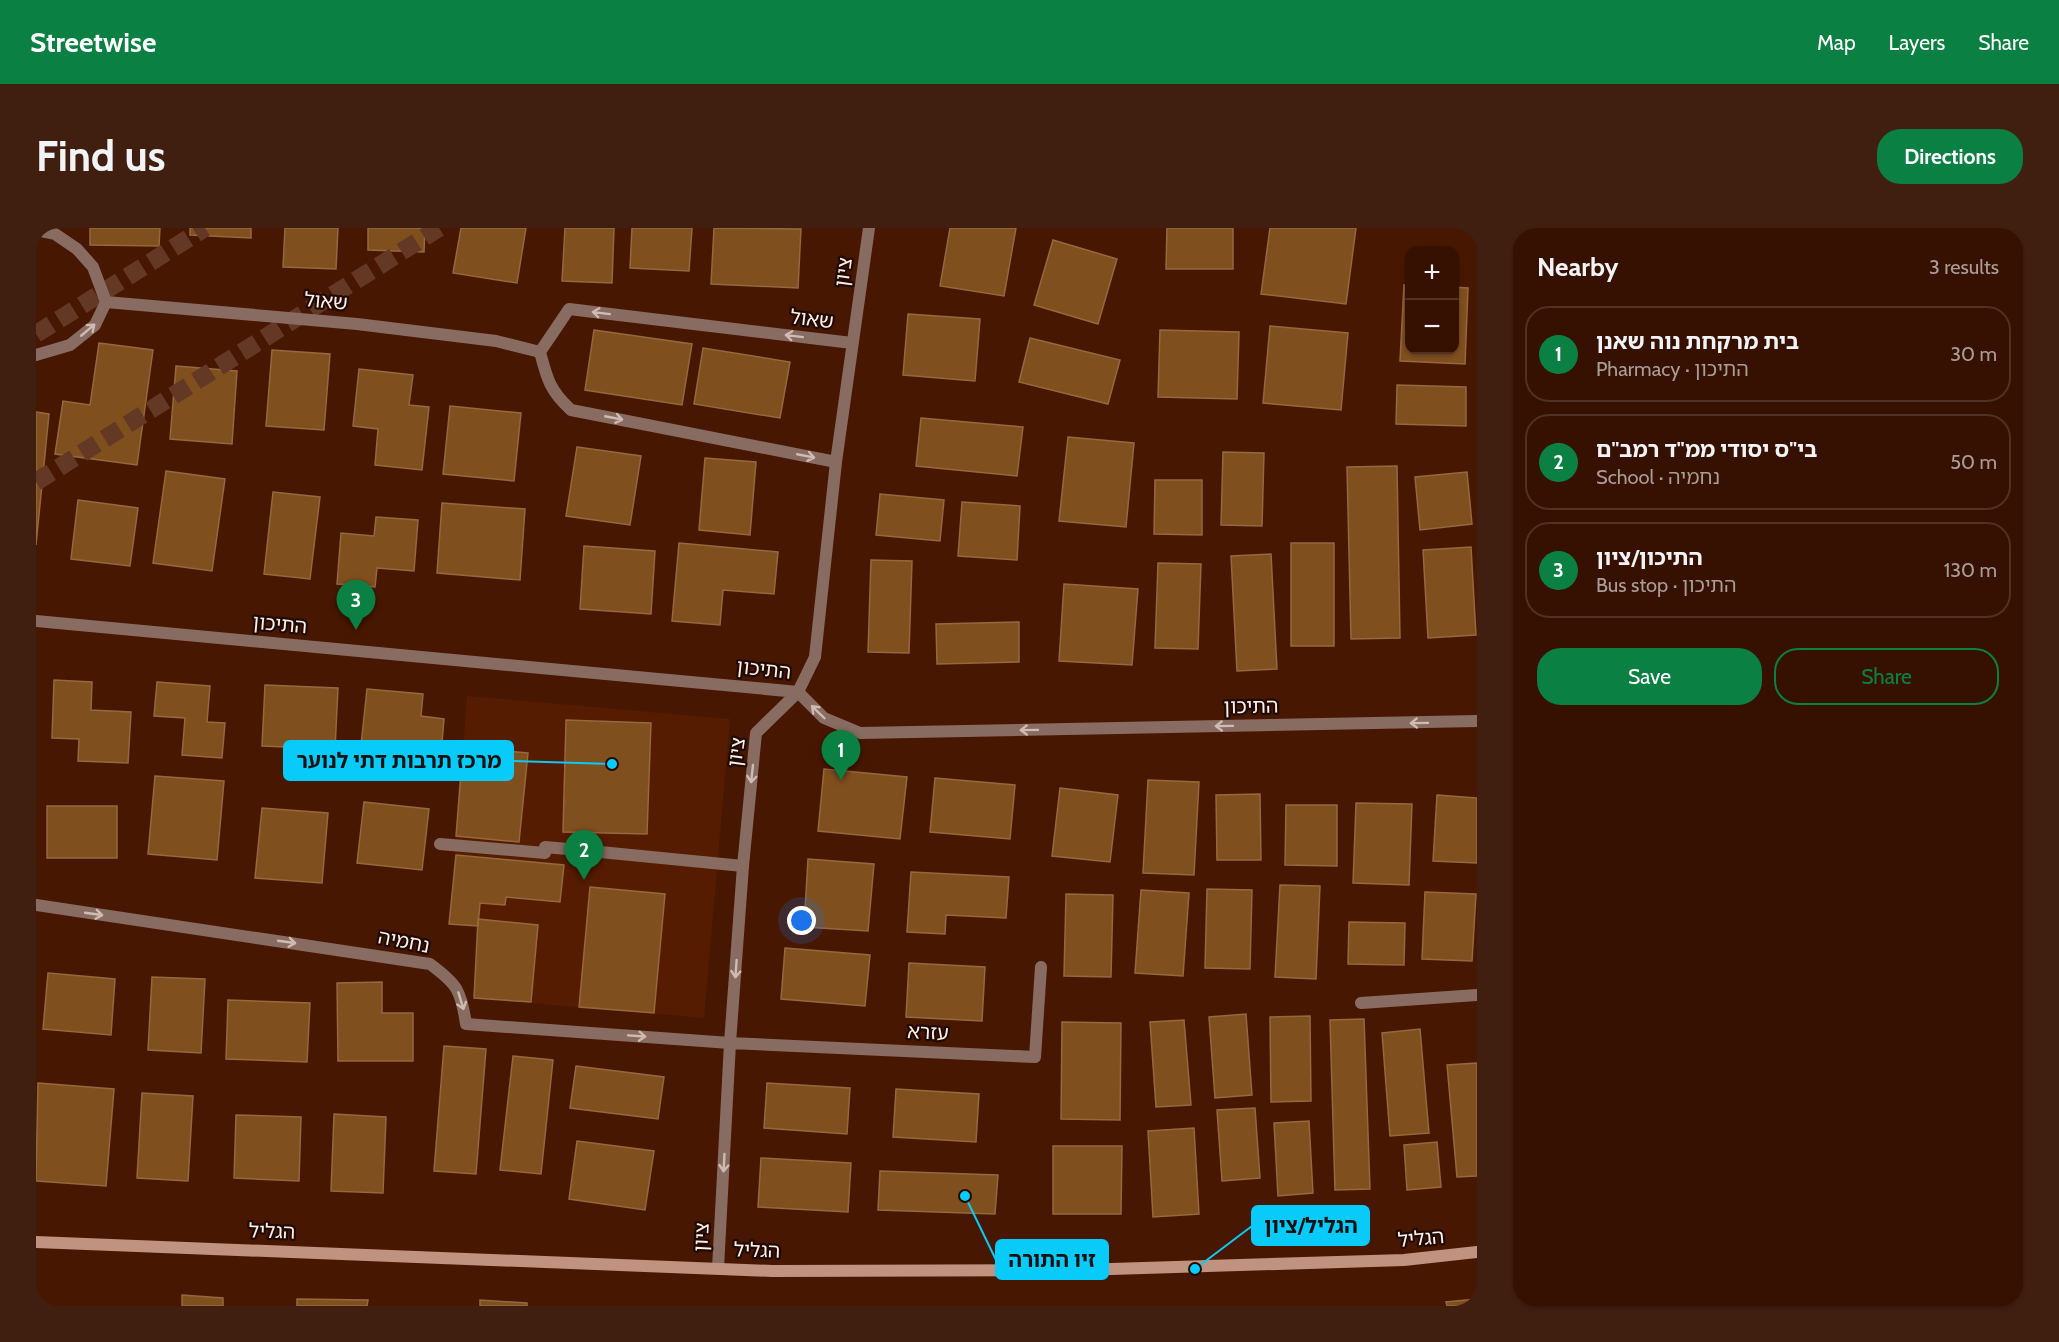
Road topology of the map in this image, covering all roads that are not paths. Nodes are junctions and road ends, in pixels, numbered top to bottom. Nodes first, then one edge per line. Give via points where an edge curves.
1 (869, 228) edge
2 (36, 230) edge
3 (106, 302) junction
4 (852, 343) junction
5 (540, 352) junction
6 (36, 355) edge
7 (836, 462) junction
8 (36, 621) edge
9 (798, 692) junction
10 (1477, 722) edge
11 (440, 844) dead end
12 (743, 866) junction
13 (36, 905) edge
14 (1041, 967) dead end
15 (1477, 995) edge
16 (1361, 1003) dead end
17 (730, 1043) junction
18 (36, 1242) edge
19 (1477, 1252) edge
20 (718, 1268) junction

1 - 4 street, ציון
2 - 3 street via 55,234 77,249 93,267
3 - 5 street, שאול via 357,324 496,341
6 -> 3 street via 70,345 95,325
4 -> 5 street, שאול via 568,309
4 - 7 street, ציון
5 -> 7 street via 556,396 570,410
7 - 9 street, ציון via 815,657
8 - 9 street, התיכון
10 -> 9 street, התיכון via 860,733 824,718
9 -> 12 street, ציון via 756,733
11 - 12 street via 545,853 545,847
12 -> 17 street, ציון
13 -> 17 street, נחמיה via 430,964 451,980 462,998 466,1024
14 - 17 street, עזרא via 1035,1057
15 - 16 street
17 -> 20 street, ציון
18 - 20 street, הגליל
19 - 20 street, הגליל via 1404,1260 1079,1270

